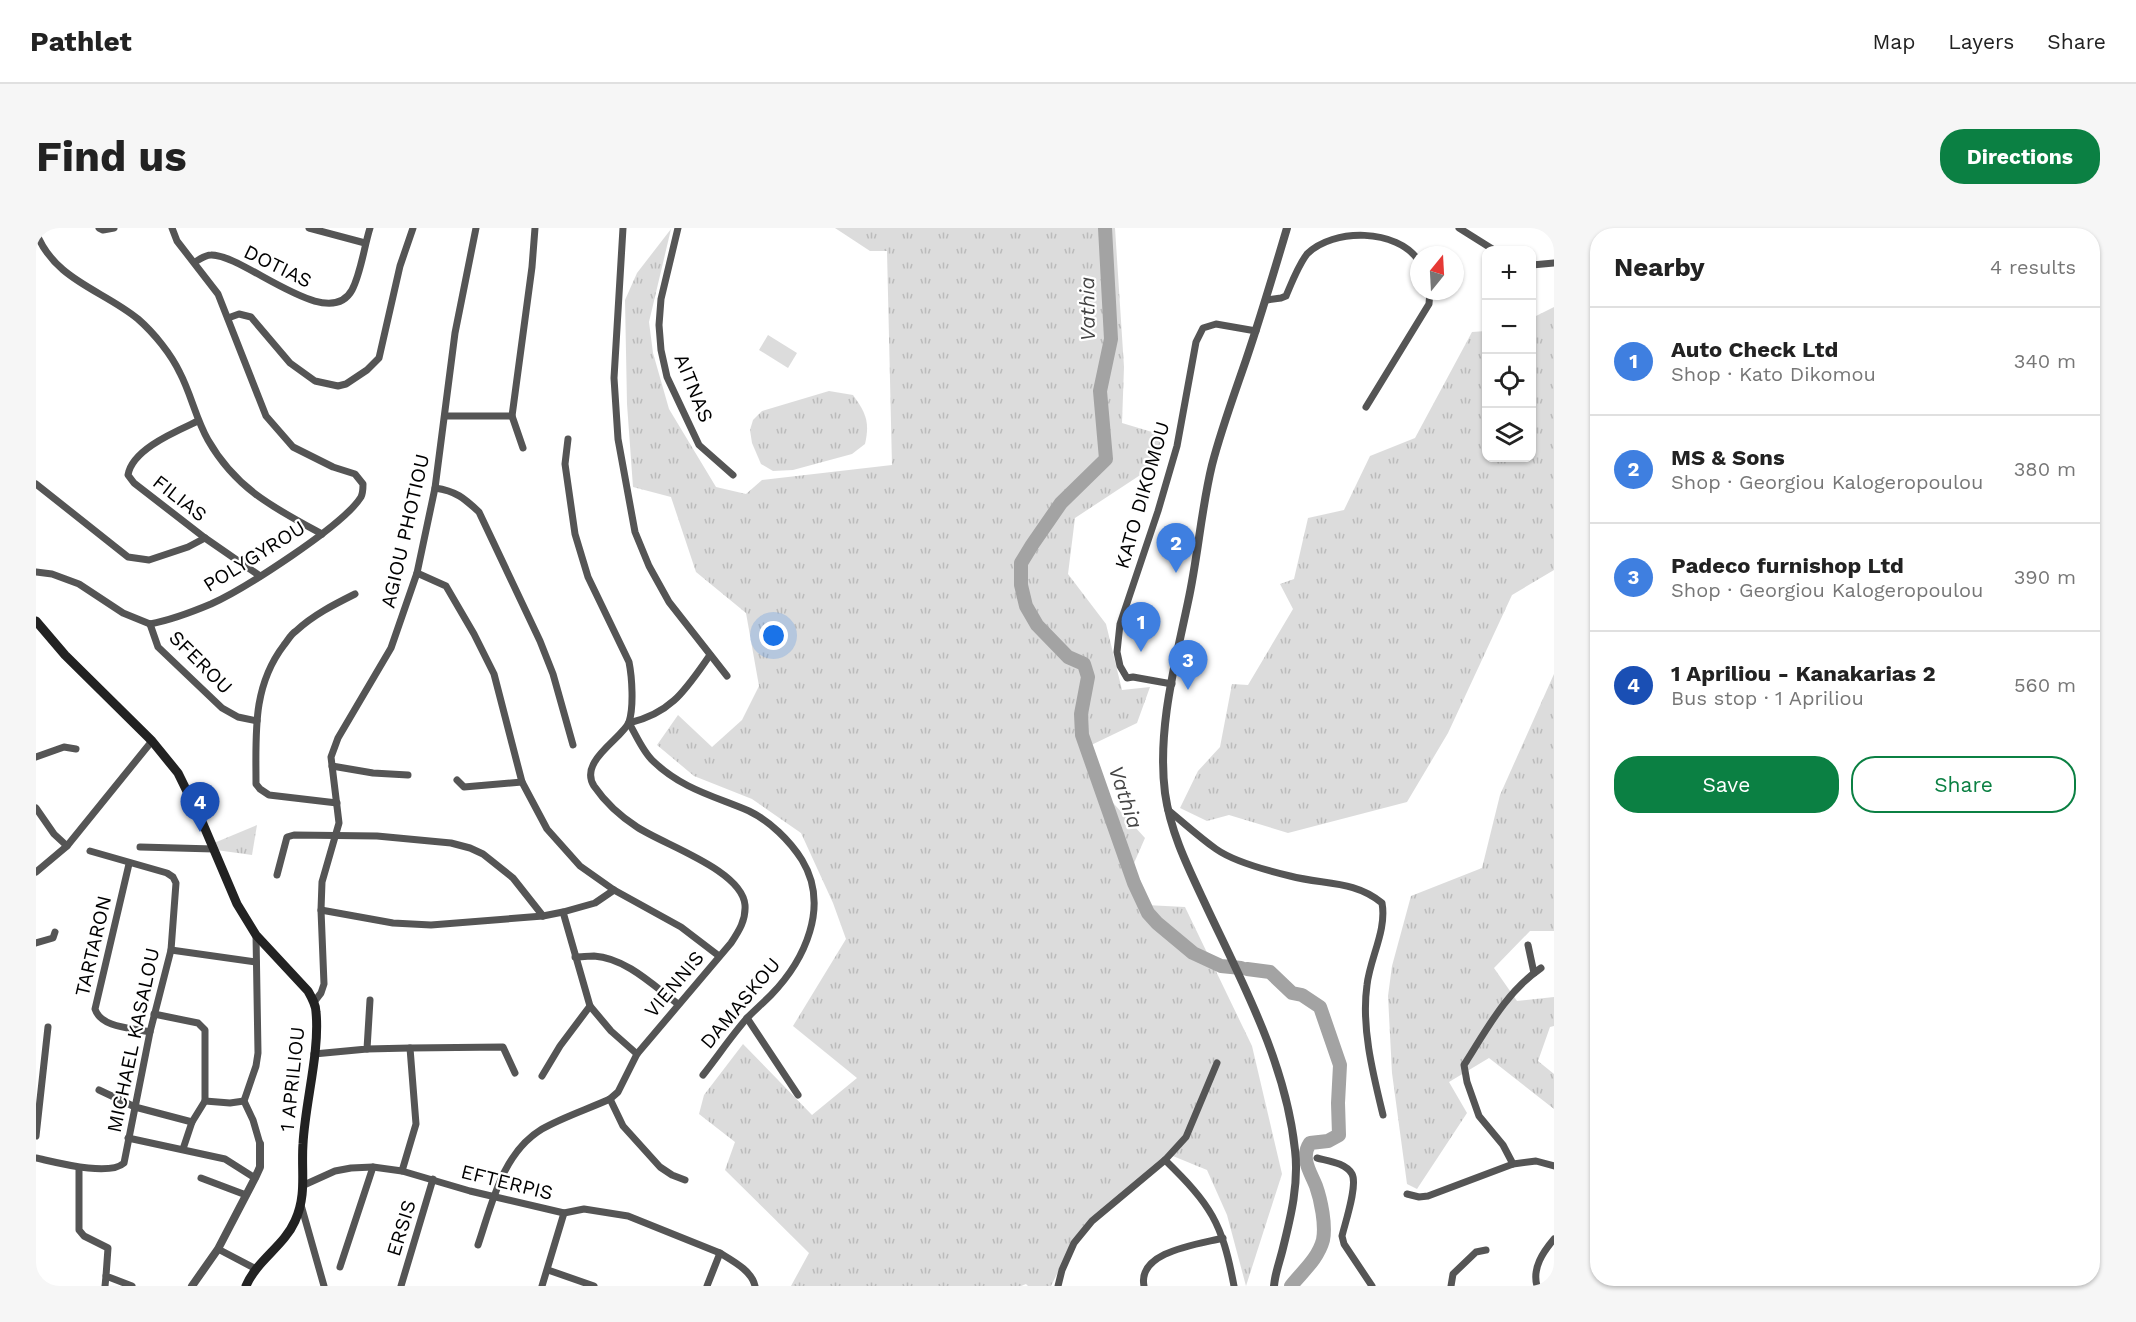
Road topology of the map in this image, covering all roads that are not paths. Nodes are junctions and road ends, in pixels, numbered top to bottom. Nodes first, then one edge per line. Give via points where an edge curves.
1 (99, 228) edge
2 (114, 228) edge
3 (172, 228) edge
4 (309, 228) edge
5 (370, 228) edge
6 (413, 228) edge
7 (476, 228) edge
8 (535, 228) edge
9 (623, 228) edge
10 (678, 228) edge
11 (1287, 228) edge
12 (1459, 228) edge
13 (36, 232) edge
14 (365, 243) junction
15 (1488, 246) edge
16 (1410, 253) edge
17 (195, 262) junction
18 (1554, 263) edge
19 (1536, 265) edge
20 (1267, 300) junction
21 (1429, 300) edge
22 (228, 318) junction
23 (1256, 331) junction
24 (1366, 407) dead end
25 (445, 416) junction
26 (512, 416) junction
27 (198, 421) junction
28 (568, 439) dead end
29 (523, 448) dead end
30 (733, 475) dead end
31 (36, 484) edge
32 (435, 488) junction
33 (322, 534) junction
34 (204, 538) junction
35 (36, 572) edge
36 (417, 573) junction
37 (260, 576) junction
38 (356, 594) dead end
39 (150, 624) junction
40 (38, 626) edge
41 (710, 655) junction
42 (727, 676) dead end
43 (1172, 684) junction
44 (256, 722) junction
45 (629, 723) junction
46 (152, 741) junction
47 (573, 745) dead end
48 (76, 749) dead end
49 (36, 757) edge
50 (332, 766) junction
51 (408, 775) dead end
52 (457, 780) dead end
53 (522, 782) junction
54 (337, 803) junction
55 (36, 808) edge
56 (1168, 810) junction
57 (336, 837) junction
58 (67, 846) junction
59 (140, 847) dead end
60 (214, 849) junction
61 (90, 851) dead end
62 (129, 864) junction
63 (36, 872) edge
64 (277, 875) dead end
65 (614, 890) junction
66 (321, 910) junction
67 (563, 912) junction
68 (543, 916) junction
69 (55, 932) dead end
70 (256, 935) junction
71 (36, 943) edge
72 (1528, 945) dead end
73 (171, 950) junction
74 (719, 956) junction
75 (575, 957) junction
76 (256, 962) junction
77 (1541, 968) dead end
78 (1534, 973) junction
79 (370, 1000) dead end
80 (314, 1002) junction
81 (678, 1004) junction
82 (590, 1006) junction
83 (154, 1014) junction
84 (747, 1018) junction
85 (48, 1027) dead end
86 (150, 1032) junction
87 (410, 1048) junction
88 (367, 1049) junction
89 (314, 1054) junction
90 (637, 1054) junction
91 (1217, 1063) dead end
92 (515, 1073) dead end
93 (703, 1075) dead end
94 (542, 1076) dead end
95 (99, 1090) dead end
96 (798, 1095) dead end
97 (610, 1099) junction
98 (38, 1100) edge
99 (205, 1101) junction
100 (244, 1101) junction
101 (135, 1107) junction
102 (1383, 1115) dead end
103 (192, 1122) junction
104 (36, 1136) edge
105 (128, 1138) junction
106 (261, 1144) joint
107 (183, 1149) junction
108 (36, 1158) edge
109 (1317, 1158) dead end
110 (1165, 1160) junction
111 (1513, 1164) junction
112 (1554, 1166) edge
113 (373, 1167) junction
114 (79, 1168) junction
115 (402, 1171) junction
116 (201, 1178) dead end
117 (255, 1178) junction
118 (433, 1179) junction
119 (685, 1180) dead end
120 (304, 1185) junction
121 (1407, 1194) dead end
122 (246, 1195) junction
123 (495, 1197) junction
124 (301, 1204) junction
125 (564, 1213) junction
126 (1223, 1238) junction
127 (1554, 1239) edge
128 (478, 1245) dead end
129 (218, 1249) junction
130 (1486, 1250) dead end
131 (720, 1253) junction
132 (340, 1267) dead end
133 (256, 1269) junction
134 (548, 1270) junction
135 (106, 1276) junction
136 (105, 1286) edge
137 (132, 1286) edge
138 (192, 1286) edge
139 (246, 1286) edge
140 (324, 1286) edge
141 (400, 1286) edge
142 (542, 1286) edge
143 (594, 1286) edge
144 (707, 1286) edge
145 (755, 1286) edge
146 (1058, 1286) edge
147 (1144, 1286) edge
148 (1234, 1286) edge
149 (1274, 1286) edge
150 (1372, 1286) edge
151 (1451, 1286) edge
152 (1537, 1286) edge

1 - 2 street
3 - 17 street via 177,241
4 - 14 street
5 - 14 street, DOTIAS
6 - 22 street via 379,358 346,384 315,381 290,363 251,317 239,314
7 - 25 street, AGIOU PHOTIOU via 455,333
8 - 26 street
9 - 41 street via 614,378 618,439 634,532 669,602
10 - 30 street, AITNAS via 658,325 667,377 699,445
11 - 20 street
12 - 15 street
13 - 27 street via 65,273 137,318 153,334 180,372
14 - 17 street, DOTIAS via 351,291 344,299 330,303 304,298 221,257 208,255
16 - 20 street via 1387,238 1357,231 1341,233 1308,252 1286,296
17 - 22 street via 218,294
18 - 19 street
20 - 23 street
21 - 24 street
22 - 33 street, POLYGYROU via 266,416 293,447 361,478 362,495
23 - 43 street via 1210,470
23 - 43 street, KATO DIKOMOU via 1216,324 1203,328 1196,342 1177,446 1120,624 1117,652 1127,678
25 - 26 street
25 - 32 street, AGIOU PHOTIOU
26 - 29 street
27 - 33 street via 222,463 239,482 262,501
27 - 34 street, FILIAS via 166,436 134,460 128,475
28 - 45 street via 565,464 575,534 588,577 629,662
31 - 34 street via 128,557 149,560
32 - 36 street, AGIOU PHOTIOU
32 - 47 street via 450,490 478,512 540,641
33 - 37 street, POLYGYROU
34 - 37 street, FILIAS
35 - 39 street, SFEROU via 79,584 123,614
36 - 50 street, AGIOU PHOTIOU via 391,648 338,738
36 - 53 street via 446,586 474,634 494,674
37 - 39 street, POLYGYROU via 212,603
38 - 44 street via 295,631 263,682
39 - 44 street, SFEROU via 158,647 222,708
40 - 46 main road, 1 APRILIOU
41 - 42 street
41 - 45 street via 680,697 647,719
43 - 56 street via 1163,764
44 - 54 street via 256,784 260,789 269,795
45 - 74 street, VIENNIS via 599,755 592,782 617,812 638,828 717,869 737,886 745,903 743,923
45 - 84 street, DAMASKOU via 651,760 685,786 752,812 794,847 805,865 814,888 815,915 805,945 790,972
46 - 58 street
46 - 60 main road, 1 APRILIOU via 178,773
48 - 49 street via 64,747
50 - 51 street
50 - 54 street, AGIOU PHOTIOU
52 - 53 street via 464,787
53 - 65 street via 547,830 580,866
54 - 57 street, AGIOU PHOTIOU
55 - 58 street
56 - 102 street via 1218,850 1292,877 1354,887 1382,903 1385,916 1366,1003 1369,1054
56 - 149 street via 1178,845 1277,1065 1290,1111 1296,1184
57 - 64 street via 287,837
57 - 66 street, AGIOU PHOTIOU via 322,882
57 - 68 street via 377,836 470,848 513,878
58 - 63 street
59 - 60 street
60 - 70 main road, 1 APRILIOU via 237,904
61 - 62 street
62 - 73 street, MICHAEL KASALOU via 173,877 176,884
62 - 86 street, TARTARON via 95,1009 105,1022
65 - 67 street via 594,903
65 - 74 street via 681,927
66 - 68 street via 431,926
66 - 80 street, AGIOU PHOTIOU via 324,984
67 - 68 street
67 - 75 street
69 - 71 street via 53,938
70 - 76 street
70 - 80 main road, 1 APRILIOU
72 - 78 street
73 - 76 street
73 - 83 street, MICHAEL KASALOU
74 - 81 street, VIENNIS
75 - 81 street via 612,960
75 - 82 street
76 - 100 street via 258,1053
77 - 78 street
78 - 111 street via 1504,1002 1464,1065 1479,1116
79 - 88 street
80 - 89 main road, 1 APRILIOU
81 - 90 street, VIENNIS
82 - 90 street
82 - 94 street
83 - 86 street, MICHAEL KASALOU
83 - 99 street via 198,1023 205,1030
84 - 93 street, DAMASKOU
84 - 96 street
85 - 98 street
86 - 101 street, MICHAEL KASALOU
87 - 88 street
87 - 92 street via 502,1047
87 - 115 street via 416,1124
88 - 89 street
89 - 120 main road, 1 APRILIOU via 302,1146
90 - 97 street, VIENNIS via 618,1092
91 - 110 street via 1186,1137
95 - 101 street
97 - 119 street via 623,1126 660,1167
97 - 123 street via 542,1129 524,1142 511,1159
98 - 104 street
99 - 100 street
99 - 103 street
100 - 106 street
101 - 103 street
101 - 105 street, MICHAEL KASALOU
103 - 107 street
105 - 107 street
105 - 114 street, MICHAEL KASALOU via 122,1166
106 - 117 street via 260,1167
107 - 117 street via 225,1159
108 - 114 street
109 - 150 street via 1347,1168 1353,1176 1342,1236
110 - 126 street via 1197,1192
110 - 146 street via 1092,1221 1074,1243
111 - 112 street via 1536,1161
111 - 121 street via 1428,1196
113 - 115 street, EFTERPIS
113 - 120 street, EFTERPIS via 335,1171
113 - 132 street
114 - 135 street via 79,1230 108,1248
115 - 118 street, EFTERPIS
116 - 122 street
117 - 122 street
118 - 123 street, EFTERPIS
118 - 141 street, ERSIS
120 - 124 main road, 1 APRILIOU
122 - 129 street
123 - 125 street, EFTERPIS
123 - 128 street
124 - 133 main road, 1 APRILIOU via 290,1230
124 - 140 street
125 - 131 street, EFTERPIS via 584,1209 628,1216
125 - 134 street
126 - 147 street via 1161,1255 1147,1268
126 - 148 street
127 - 152 street via 1543,1253 1534,1276
129 - 133 street
129 - 138 street
130 - 151 street via 1476,1252 1453,1274
131 - 144 street
131 - 145 street, EFTERPIS via 754,1279
133 - 139 main road, 1 APRILIOU
134 - 142 street
134 - 143 street
135 - 136 street
135 - 137 street

